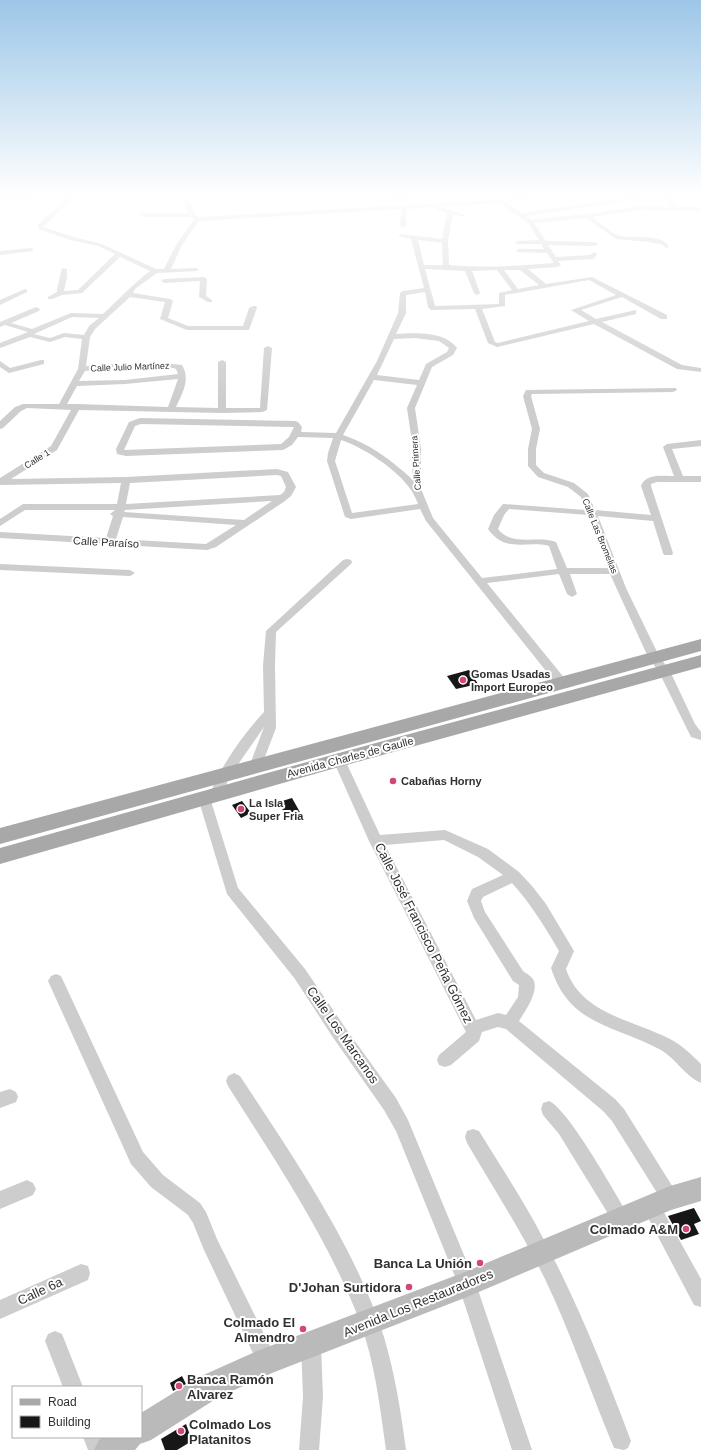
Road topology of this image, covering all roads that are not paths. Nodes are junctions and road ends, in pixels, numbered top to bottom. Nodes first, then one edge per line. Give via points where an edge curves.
1 (110, 264) edge
2 (140, 264) edge
3 (170, 264) edge
4 (421, 264) edge
5 (446, 264) edge
6 (542, 264) edge
7 (422, 267) junction
8 (446, 267) junction
9 (499, 268) junction
10 (522, 268) junction
11 (64, 269) dead end
12 (468, 269) junction
13 (167, 270) junction
14 (196, 270) dead end
15 (155, 271) junction
16 (164, 281) junction
17 (546, 286) junction
18 (427, 290) junction
19 (25, 291) dead end
20 (517, 292) junction
21 (61, 293) junction
22 (160, 293) junction
23 (477, 293) dead end
24 (622, 294) junction
25 (128, 295) junction
26 (50, 298) dead end
27 (210, 301) dead end
28 (0, 303) edge
29 (478, 307) junction
30 (36, 308) dead end
31 (253, 308) dead end
32 (633, 312) dead end
33 (105, 316) junction
34 (664, 317) dead end
35 (596, 321) junction
36 (2, 324) edge
37 (31, 333) junction
38 (86, 337) junction
39 (391, 337) junction
40 (0, 346) edge
41 (268, 348) dead end
42 (41, 362) dead end
43 (222, 362) dead end
44 (0, 363) edge
45 (82, 369) junction
46 (701, 370) edge
47 (182, 376) junction
48 (372, 377) junction
49 (422, 383) junction
50 (74, 384) junction
51 (673, 390) dead end
52 (62, 406) junction
53 (77, 406) junction
54 (171, 410) junction
55 (222, 411) junction
56 (236, 411) junction
57 (242, 423) junction
58 (0, 426) edge
59 (296, 434) junction
60 (339, 436) junction
61 (701, 443) edge
62 (680, 479) junction
63 (701, 479) edge
64 (126, 480) junction
65 (0, 482) edge
66 (416, 490) junction
67 (282, 498) junction
68 (422, 506) junction
69 (120, 510) junction
70 (593, 514) junction
71 (656, 518) junction
72 (0, 523) edge
73 (244, 523) junction
74 (0, 535) edge
75 (110, 542) junction
76 (668, 553) dead end
77 (347, 562) dead end
78 (0, 567) edge
79 (563, 571) junction
80 (614, 571) junction
81 (130, 573) dead end
82 (481, 581) junction
83 (572, 594) dead end
84 (701, 645) edge
85 (701, 661) edge
86 (659, 664) junction
87 (562, 683) junction
88 (269, 714) junction
89 (701, 736) edge
90 (339, 760) junction
91 (255, 767) junction
92 (224, 775) junction
93 (210, 796) junction
94 (0, 836) edge
95 (376, 842) junction
96 (0, 856) edge
97 (514, 876) junction
98 (56, 981) dead end
99 (510, 1023) junction
100 (472, 1028) junction
101 (445, 1060) dead end
102 (701, 1075) edge
103 (234, 1081) dead end
104 (549, 1109) dead end
105 (473, 1137) dead end
106 (27, 1189) dead end
107 (701, 1189) edge
108 (0, 1200) edge
109 (660, 1202) junction
110 (621, 1219) junction
111 (540, 1253) junction
112 (81, 1273) dead end
113 (467, 1284) junction
114 (701, 1298) edge
115 (0, 1310) edge
116 (369, 1323) junction
117 (55, 1341) dead end
118 (311, 1345) junction
119 (267, 1361) junction
120 (73, 1386) edge
121 (142, 1429) edge
122 (93, 1438) edge
123 (127, 1438) edge
124 (621, 1441) dead end
125 (98, 1450) edge
126 (109, 1450) edge
127 (309, 1450) edge
128 (396, 1450) edge
129 (522, 1450) edge

1 - 21 street via 83,290
2 - 15 street
3 - 13 street
4 - 7 street
5 - 8 street
6 - 10 street
7 - 8 street
7 - 18 street
8 - 12 street
9 - 10 street
9 - 12 street
9 - 20 street
10 - 17 street
11 - 21 street
12 - 23 street
13 - 14 street
13 - 15 street
15 - 16 street
15 - 25 street
16 - 22 street
16 - 27 street via 204,279 202,297
17 - 20 street
17 - 24 street via 590,278
18 - 29 street via 434,308
18 - 39 street via 403,293 402,313
19 - 28 street
20 - 29 street via 501,294 503,306
21 - 26 street
22 - 25 street
22 - 31 street via 169,301 164,319 187,328 246,328
24 - 34 street
24 - 35 street via 575,310
25 - 33 street
29 - 35 street via 492,343 497,345
30 - 36 street
32 - 35 street
33 - 37 street via 72,315
33 - 38 street
35 - 46 street via 680,367
36 - 37 street
37 - 38 street via 50,340 64,335
37 - 40 street
38 - 45 street
39 - 48 street
39 - 49 street, Calle Primera via 431,337 452,345 450,353 430,365
41 - 56 street via 264,408
42 - 44 street via 8,371
43 - 55 street
45 - 47 street, Calle Julio Martínez via 173,366 182,369
45 - 50 street
47 - 50 street
47 - 54 street, Calle Julio Martínez
48 - 49 street
48 - 60 street
49 - 66 street, Calle Primera via 411,408 417,449
50 - 52 street
51 - 70 street, Calle Las Bromelias via 529,392 527,396 536,429 532,466 546,477 577,488 585,496
52 - 53 street
52 - 58 street via 22,407
53 - 54 street
53 - 65 street, Calle 1 via 54,448
54 - 55 street
55 - 56 street
56 - 57 street
57 - 59 street via 295,424 298,427
57 - 59 street via 135,422 120,452 283,447
59 - 60 street
60 - 66 street via 379,457 402,474
60 - 68 street via 331,461 348,515 354,517
61 - 62 street via 668,446
62 - 63 street
62 - 71 street via 656,479 647,482
64 - 65 street
64 - 67 street via 282,472 291,487 288,494
64 - 69 street
66 - 68 street, Calle Primera
67 - 69 street
67 - 73 street
68 - 82 street, Calle Primera via 429,519
69 - 72 street via 23,507
69 - 73 street
69 - 75 street
70 - 71 street
70 - 79 street via 506,506 499,515 493,529 495,534 517,541 553,544
70 - 80 street, Calle Las Bromelias
71 - 76 street
73 - 75 street, Calle Paraíso via 212,546
74 - 75 street, Calle Paraíso
77 - 88 street via 271,631
78 - 81 street
79 - 80 street
79 - 82 street
79 - 83 street
80 - 86 street, Calle Las Bromelias
82 - 87 street, Calle Primera
84 - 86 main road, Avenida Charles de Gaulle
85 - 86 main road, Avenida Charles de Gaulle
86 - 87 main road, Avenida Charles de Gaulle
86 - 89 street, Calle Las Bromelias via 688,724
86 - 90 main road, Avenida Charles de Gaulle
87 - 91 main road, Avenida Charles de Gaulle
88 - 91 street via 270,728
88 - 92 street
90 - 93 main road, Avenida Charles de Gaulle
90 - 95 street, Calle José Francisco Peña Gómez
91 - 92 main road, Avenida Charles de Gaulle
92 - 93 street
92 - 94 main road, Avenida Charles de Gaulle
93 - 96 main road, Avenida Charles de Gaulle
93 - 113 street, Calle Los Marcanos via 232,890 300,974 390,1104 402,1126
95 - 97 street via 445,835 483,853
95 - 100 street, Calle José Francisco Peña Gómez
97 - 99 street via 477,893 474,901 478,914 518,976 528,982 526,998
97 - 102 street via 541,908 567,952 558,968 560,978 571,993 611,1023 668,1046
98 - 119 street via 136,1158 157,1181 194,1209 200,1218
99 - 100 street, Calle José Francisco Peña Gómez via 498,1020
99 - 109 street via 614,1110
100 - 101 street via 474,1036
103 - 116 street via 331,1237
104 - 110 street via 565,1128
105 - 111 street
106 - 108 street
107 - 109 street, Avenida Los Restauradores
109 - 110 street, Avenida Los Restauradores
109 - 114 street
110 - 111 street, Avenida Los Restauradores
111 - 113 street, Avenida Los Restauradores
111 - 124 street via 593,1365
112 - 115 street, Calle 6a
113 - 116 street, Avenida Los Restauradores
113 - 129 street, Calle Los Marcanos
116 - 118 street, Avenida Los Restauradores
116 - 128 street via 383,1376
117 - 120 street
118 - 119 street, Avenida Los Restauradores
118 - 127 street via 313,1396
119 - 121 street, Avenida Los Restauradores via 209,1387
122 - 125 street
123 - 126 street

